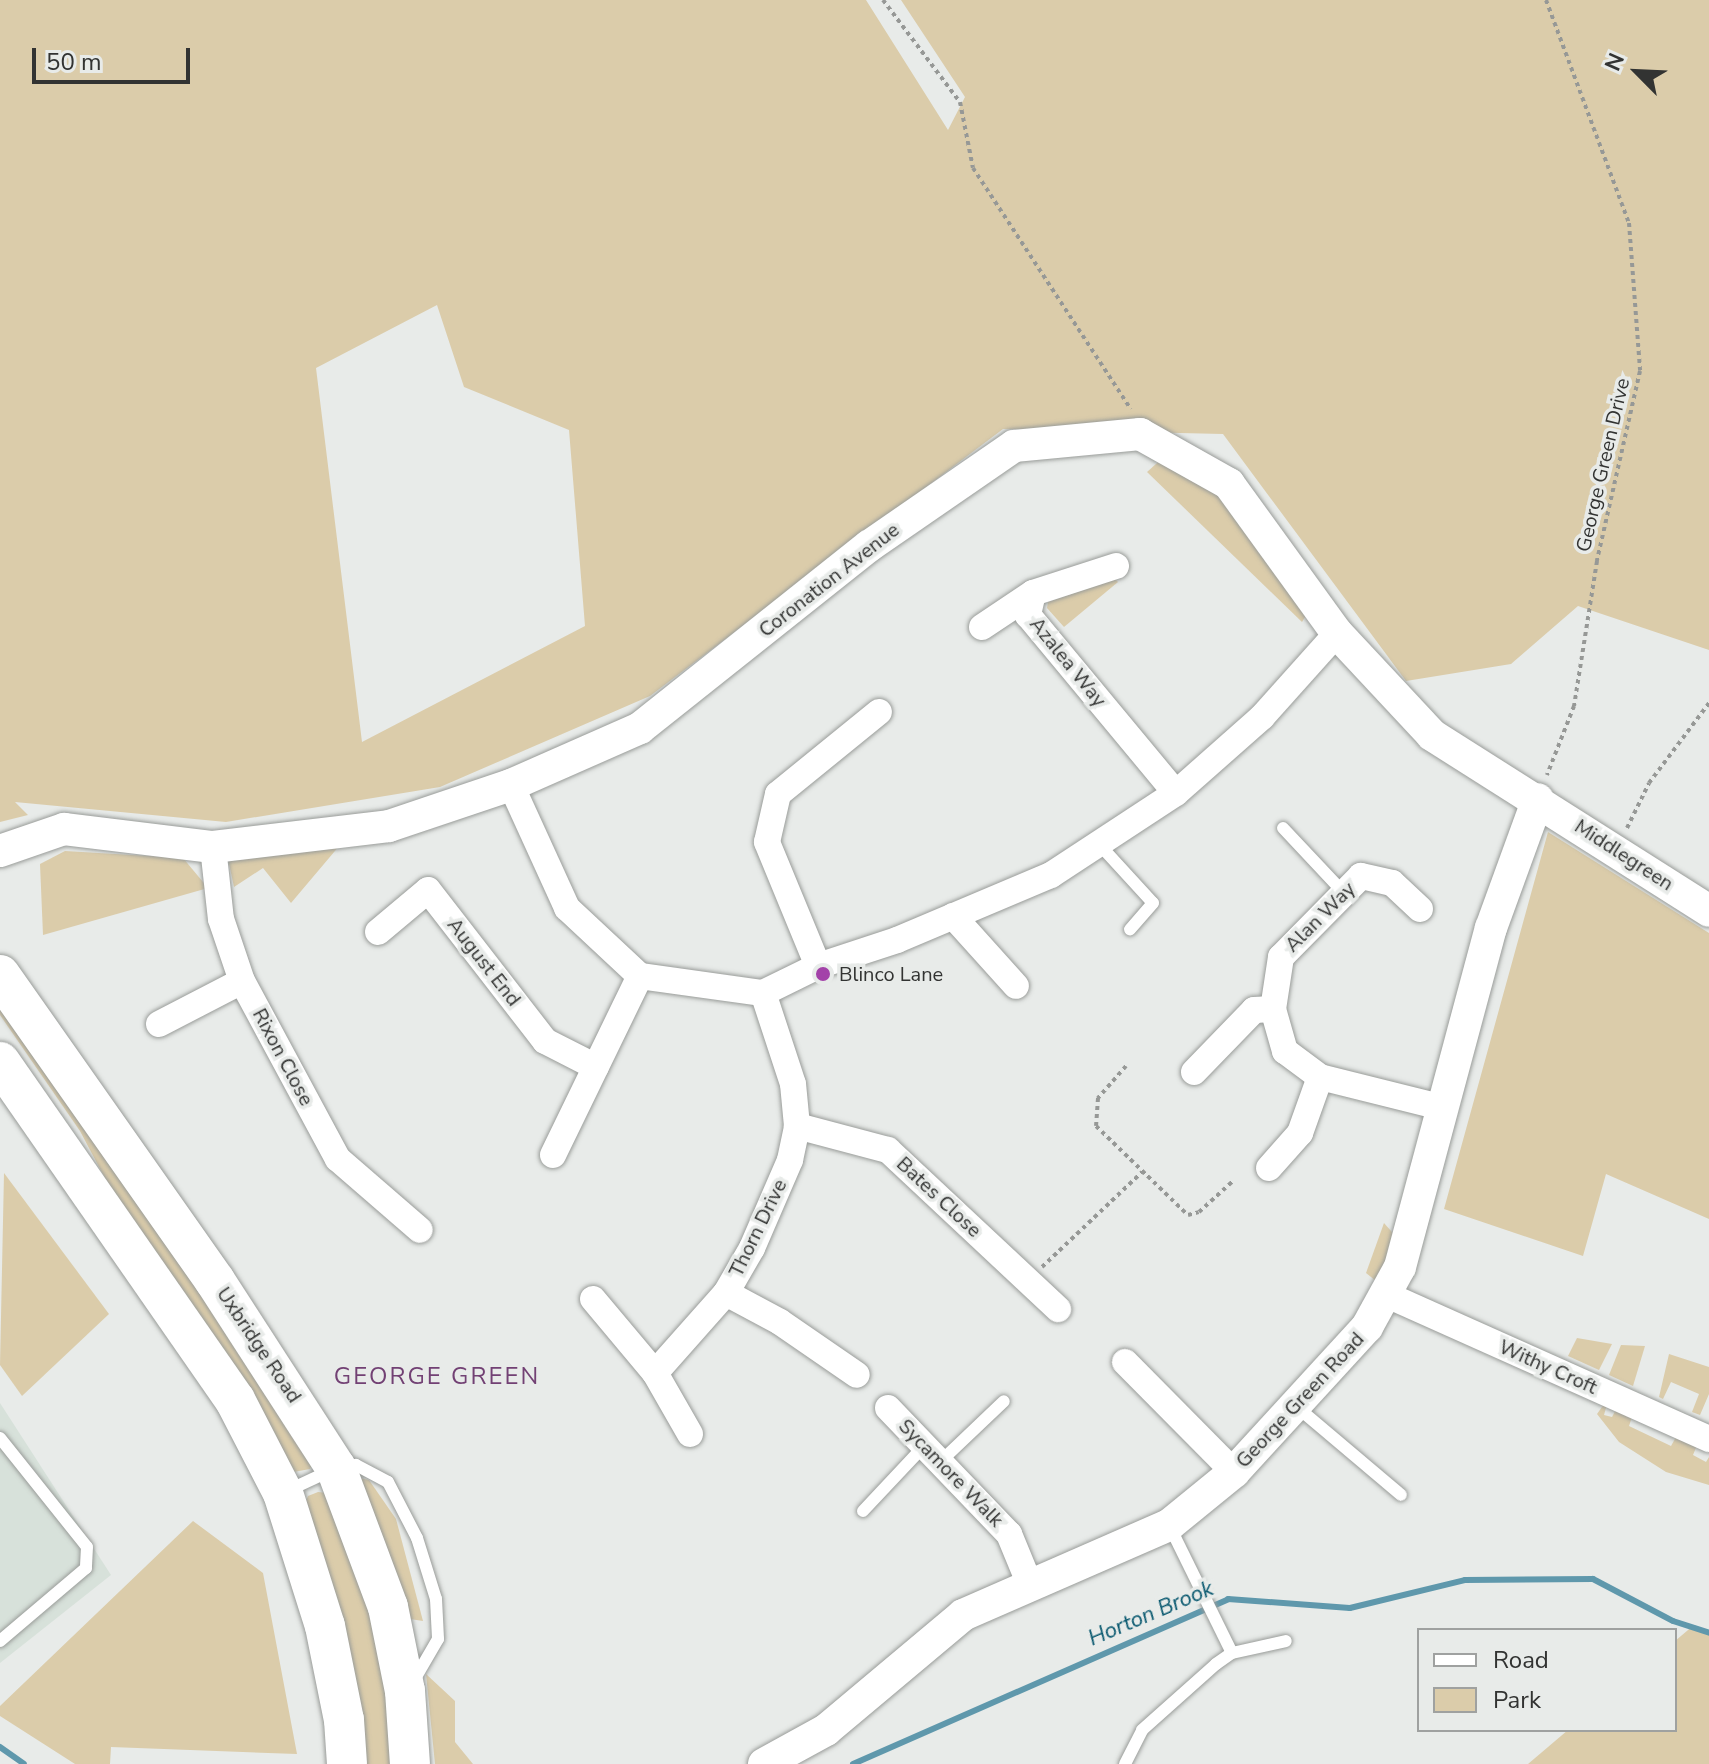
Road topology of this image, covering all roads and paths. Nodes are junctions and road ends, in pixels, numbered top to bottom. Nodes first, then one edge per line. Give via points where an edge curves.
1 (883, 0) edge
2 (1546, 0) edge
3 (1140, 434) junction
4 (1116, 566) dead end
5 (1033, 593) junction
6 (982, 627) dead end
7 (1337, 633) junction
8 (1709, 703) edge
9 (879, 712) dead end
10 (511, 785) junction
11 (1176, 793) junction
12 (1538, 799) junction
13 (1283, 828) dead end
14 (1098, 843) junction
15 (213, 847) junction
16 (1616, 850) junction
17 (0, 851) edge
18 (1344, 893) junction
19 (1420, 909) dead end
20 (1709, 911) edge
21 (953, 916) junction
22 (1130, 929) dead end
23 (378, 932) dead end
24 (818, 966) junction
25 (0, 975) edge
26 (640, 976) junction
27 (242, 981) junction
28 (1016, 986) dead end
29 (763, 993) junction
30 (1273, 1009) junction
31 (159, 1024) dead end
32 (0, 1062) edge
33 (1126, 1066) dead end
34 (596, 1067) junction
35 (1194, 1072) dead end
36 (1320, 1077) junction
37 (1440, 1107) junction
38 (797, 1126) junction
39 (553, 1155) dead end
40 (1269, 1168) dead end
41 (1142, 1172) junction
42 (1233, 1181) dead end
43 (420, 1230) dead end
44 (1028, 1280) junction
45 (726, 1293) junction
46 (1387, 1295) junction
47 (593, 1299) dead end
48 (1058, 1309) dead end
49 (1125, 1362) dead end
50 (655, 1373) junction
51 (857, 1375) dead end
52 (1004, 1401) dead end
53 (1295, 1405) junction
54 (888, 1408) dead end
55 (690, 1434) dead end
56 (0, 1438) edge
57 (1709, 1439) edge
58 (932, 1454) junction
59 (336, 1468) junction
60 (1234, 1472) junction
61 (283, 1493) junction
62 (1401, 1495) dead end
63 (863, 1511) dead end
64 (1169, 1525) junction
65 (1030, 1585) junction
66 (0, 1641) edge
67 (1286, 1641) dead end
68 (1232, 1653) junction
69 (412, 1762) edge
70 (347, 1764) edge
71 (764, 1764) edge
72 (1125, 1764) edge

1 - 3 path via 960,102 973,168 1127,399
2 - 12 path, George Green Drive via 1629,223 1640,371 1597,561 1574,706
3 - 7 street via 1229,484
3 - 10 street, Coronation Avenue via 1014,446 869,546 640,728
4 - 5 street, Azalea Way
5 - 6 street
5 - 11 street, Azalea Way via 1028,615
7 - 11 street via 1262,717
7 - 12 street via 1432,735
8 - 16 path via 1649,783
9 - 24 street via 778,794 767,842
10 - 15 street, Coronation Avenue via 389,826
10 - 26 street via 567,908
11 - 14 street
12 - 16 street, Middlegreen
12 - 37 street, George Green Road via 1491,928
13 - 18 lane
14 - 21 street via 1051,875
14 - 22 lane via 1153,903
15 - 17 street, Coronation Avenue via 64,829
15 - 27 street, Rixon Close via 221,919
16 - 20 street, Middlegreen
18 - 19 street, Alan Way via 1361,876 1392,883
18 - 30 street, Alan Way via 1281,957
21 - 24 street
21 - 28 street
23 - 34 street, August End via 428,890 545,1041
24 - 29 street
25 - 59 main road, Uxbridge Road via 215,1281
26 - 29 street
26 - 34 street
27 - 31 street
27 - 43 street, Rixon Close via 338,1159
29 - 38 street, Thorn Drive via 793,1084
30 - 35 street via 1254,1010
30 - 36 street, Alan Way via 1285,1051
32 - 61 main road via 235,1400
33 - 41 path via 1098,1098 1096,1126
34 - 39 street
36 - 37 street, Alan Way
36 - 40 street via 1300,1133
37 - 46 street, George Green Road via 1420,1201
38 - 44 street, Bates Close via 888,1150
38 - 45 street, Thorn Drive via 783,1175
41 - 42 path via 1188,1215 1199,1212
41 - 44 path
44 - 48 street, Bates Close
45 - 50 street, Thorn Drive
45 - 51 street via 780,1322
46 - 53 street, George Green Road via 1367,1327
46 - 57 street, Withy Croft
47 - 50 street
49 - 60 street
50 - 55 street
52 - 58 lane
53 - 60 street, George Green Road
53 - 62 lane
54 - 58 street, Sycamore Walk
56 - 66 lane via 87,1547 86,1568
58 - 63 lane
58 - 65 street, Sycamore Walk via 1009,1534
59 - 61 lane
59 - 69 main road, Uxbridge Road via 388,1607
60 - 64 street, George Green Road
61 - 70 main road via 325,1626
64 - 65 street, George Green Road
64 - 68 lane
65 - 71 street, George Green Road via 963,1615 826,1730
67 - 68 lane
68 - 72 lane via 1142,1730

